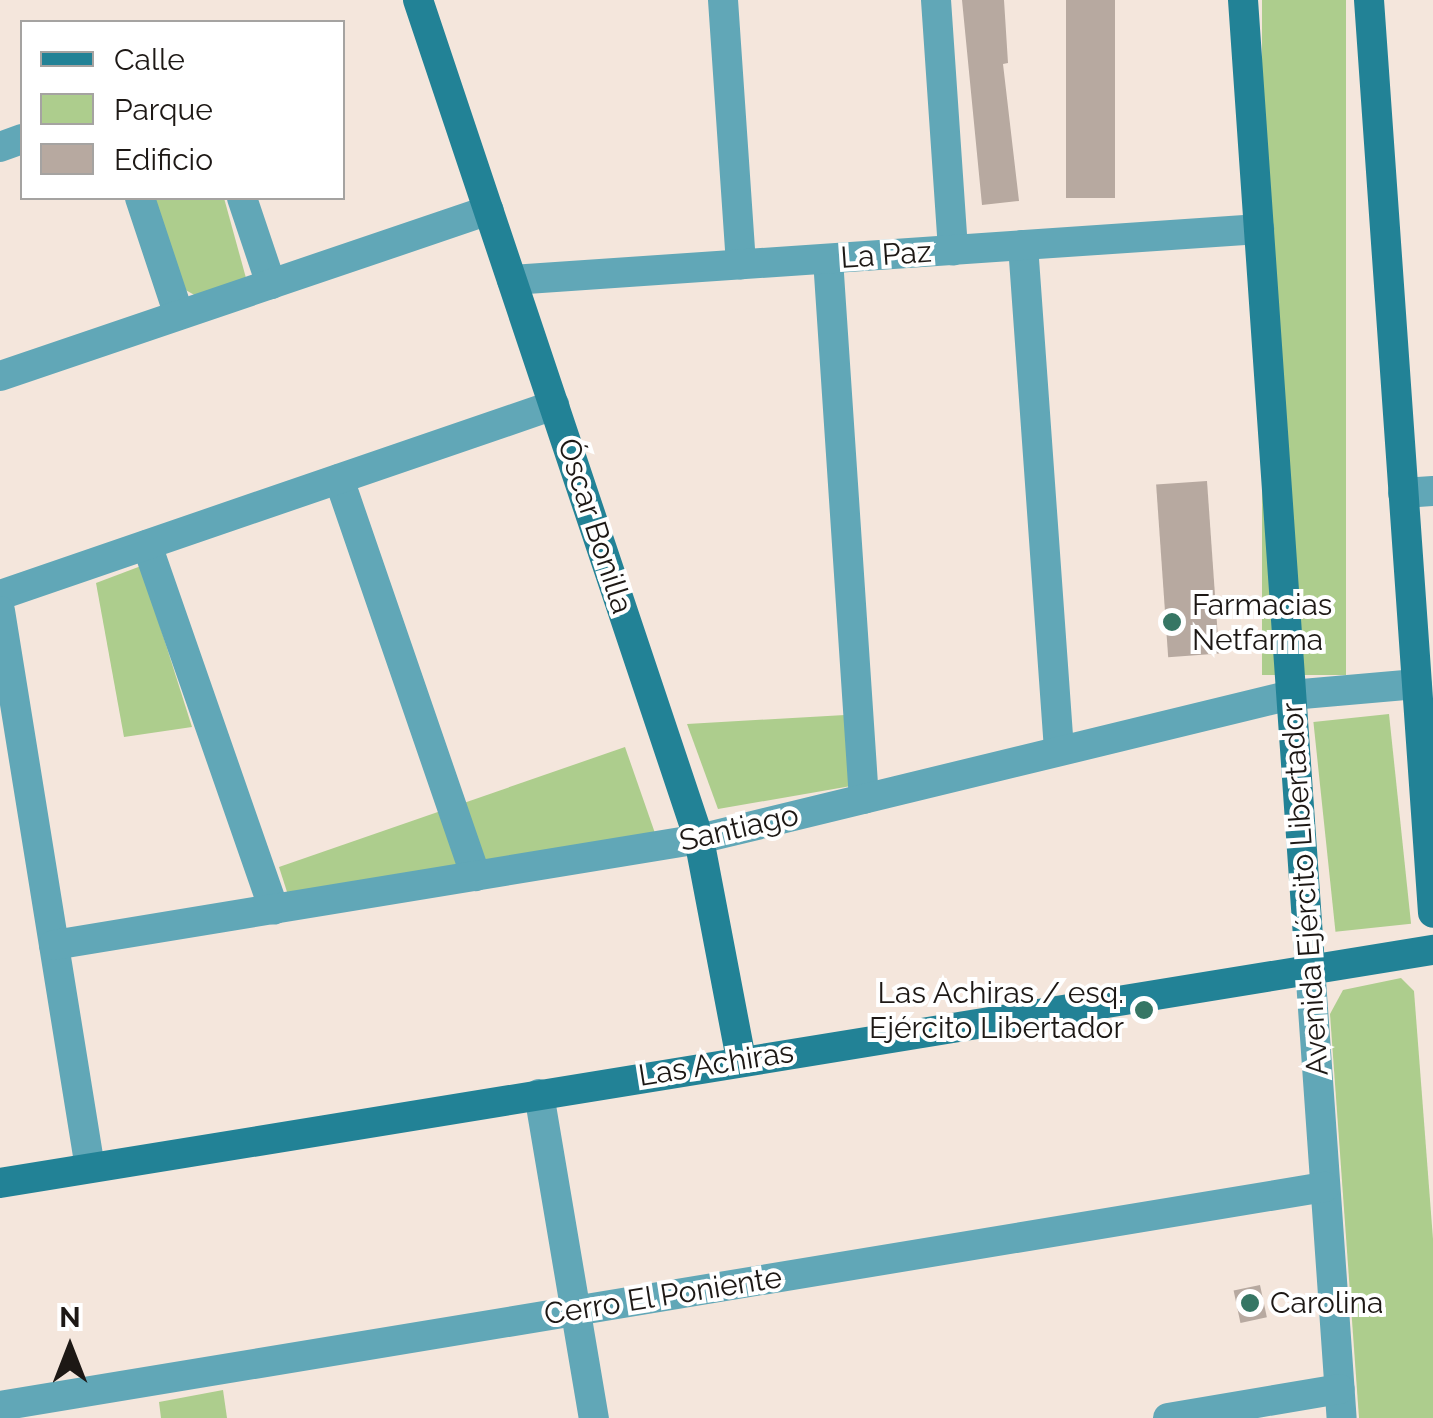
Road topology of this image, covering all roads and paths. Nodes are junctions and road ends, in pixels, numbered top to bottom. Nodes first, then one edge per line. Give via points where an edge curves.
1 (418, 0) edge
2 (723, 0) edge
3 (936, 0) edge
4 (1243, 0) edge
5 (1369, 0) edge
6 (141, 200) edge
7 (243, 200) edge
8 (489, 210) junction
9 (1259, 228) junction
10 (1023, 245) junction
11 (953, 250) junction
12 (828, 258) junction
13 (740, 264) junction
14 (512, 280) junction
15 (270, 284) junction
16 (179, 315) junction
17 (0, 376) edge
18 (554, 405) junction
19 (339, 479) junction
20 (1418, 492) edge
21 (147, 545) junction
22 (0, 595) edge
23 (0, 611) edge
24 (1417, 684) junction
25 (1292, 695) junction
26 (1060, 750) junction
27 (864, 798) junction
28 (699, 839) junction
29 (476, 876) junction
30 (274, 909) junction
31 (1433, 913) edge
32 (54, 945) junction
33 (1433, 950) edge
34 (1310, 966) junction
35 (740, 1060) junction
36 (539, 1094) junction
37 (90, 1168) junction
38 (0, 1183) edge
39 (1326, 1187) junction
40 (576, 1311) junction
41 (1341, 1404) edge
42 (0, 1406) edge
43 (594, 1418) edge
44 (1168, 1418) edge

1 - 8 street, Óscar Bonilla
2 - 13 street
3 - 11 street
4 - 9 street, Avenida Ejército Libertador
5 - 20 street
6 - 16 street
7 - 15 street
8 - 14 street, Óscar Bonilla
8 - 15 street
9 - 10 street, La Paz
9 - 25 street, Avenida Ejército Libertador
10 - 11 street, La Paz
10 - 26 street
11 - 12 street, La Paz
12 - 13 street, La Paz
12 - 27 street
13 - 14 street, La Paz
14 - 18 street, Óscar Bonilla
15 - 16 street
16 - 17 street
18 - 19 street
18 - 28 street, Óscar Bonilla
19 - 21 street
19 - 29 street
20 - 24 street
21 - 22 street
21 - 30 street
23 - 32 street
24 - 25 street, Santiago
24 - 31 street
25 - 26 street, Santiago
25 - 34 street, Avenida Ejército Libertador
26 - 27 street, Santiago
27 - 28 street, Santiago
28 - 29 street, Santiago
28 - 35 street, Óscar Bonilla
29 - 30 street, Santiago
30 - 32 street, Santiago
32 - 37 street
33 - 34 street, Las Achiras
34 - 35 street, Las Achiras
34 - 39 street, Avenida Ejército Libertador
35 - 36 street, Las Achiras
36 - 37 street, Las Achiras
36 - 40 street
37 - 38 street, Las Achiras
39 - 40 street, Cerro El Poniente
39 - 41 street, Avenida Ejército Libertador
40 - 42 street, Cerro El Poniente
40 - 43 street
41 - 44 street

